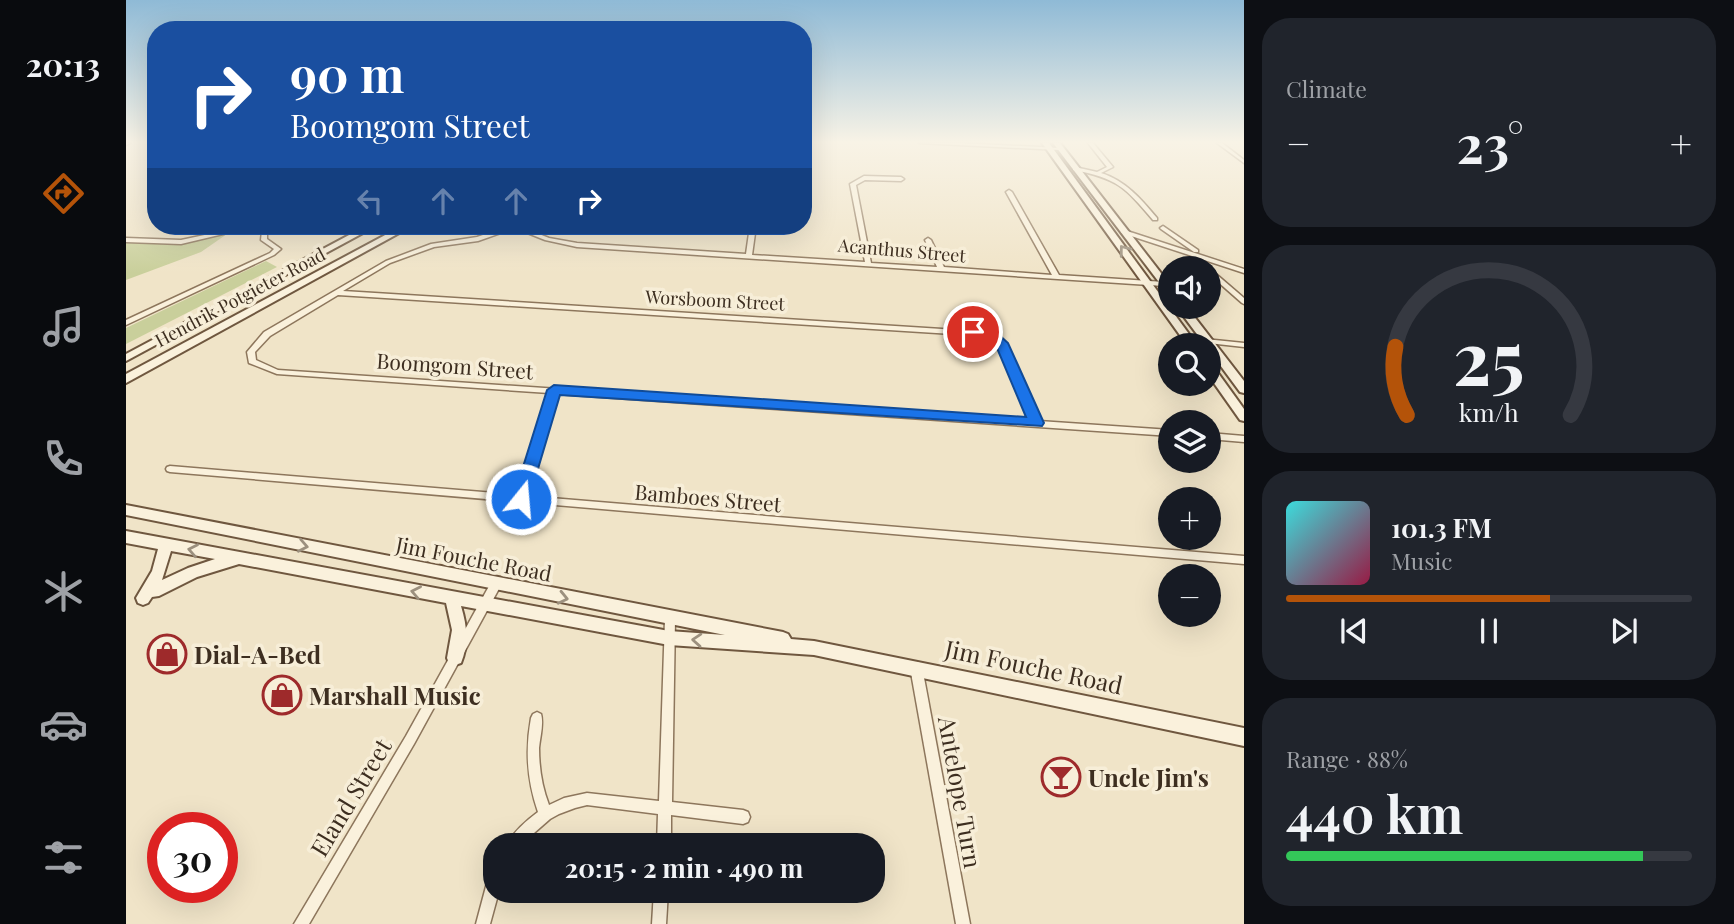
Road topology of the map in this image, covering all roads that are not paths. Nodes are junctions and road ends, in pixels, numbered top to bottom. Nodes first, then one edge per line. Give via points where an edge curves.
1 (853, 186) edge
2 (1080, 186) edge
3 (1088, 186) edge
4 (1126, 186) edge
5 (1009, 192) dead end
6 (1156, 219) dead end
7 (1163, 228) dead end
8 (1124, 232) junction
9 (213, 235) edge
10 (263, 235) edge
11 (355, 235) edge
12 (391, 235) edge
13 (489, 235) edge
14 (537, 235) edge
15 (752, 235) edge
16 (126, 240) edge
17 (928, 240) dead end
18 (1191, 253) junction
19 (749, 254) junction
20 (1194, 256) edge
21 (1200, 256) edge
22 (1202, 256) edge
23 (869, 263) junction
24 (1221, 263) edge
25 (942, 270) junction
26 (1244, 271) edge
27 (1158, 276) edge
28 (1057, 277) junction
29 (1221, 281) edge
30 (1148, 282) junction
31 (1158, 283) edge
32 (337, 293) junction
33 (278, 296) junction
34 (1244, 302) edge
35 (1191, 319) edge
36 (126, 323) edge
37 (1184, 333) edge
38 (1202, 333) edge
39 (1221, 342) edge
40 (1244, 345) edge
41 (126, 358) edge
42 (1221, 358) edge
43 (126, 379) edge
44 (1221, 385) edge
45 (126, 386) edge
46 (1244, 389) edge
47 (554, 390) junction
48 (1244, 417) edge
49 (1036, 423) junction
50 (1158, 432) edge
51 (1221, 437) edge
52 (1244, 439) edge
53 (170, 469) dead end
54 (521, 499) junction
55 (126, 510) edge
56 (126, 537) edge
57 (166, 545) junction
58 (237, 559) junction
59 (1244, 560) edge
60 (497, 582) junction
61 (452, 599) junction
62 (484, 605) junction
63 (670, 620) junction
64 (670, 638) junction
65 (814, 648) junction
66 (455, 658) junction
67 (916, 667) junction
68 (537, 718) dead end
69 (1244, 737) edge
70 (667, 806) junction
71 (545, 813) junction
72 (743, 817) dead end
73 (526, 833) edge
74 (665, 833) edge
75 (489, 903) edge
76 (660, 903) edge
77 (301, 924) edge
78 (483, 924) edge
79 (659, 924) edge
80 (963, 924) edge

1 - 23 street
30 -> 2 street
3 - 8 street
4 - 6 street
5 - 28 street
7 - 22 street
8 - 18 street
8 - 27 street
9 - 16 street via 181,242
10 - 36 street via 276,251
11 - 41 street, Hendrik Potgieter Road
12 - 33 street, Hendrik Potgieter Road
13 - 32 street via 405,254
14 - 19 street, Acanthus Street via 577,245
15 - 19 street
17 - 25 street
18 - 20 street
18 - 21 street
19 - 23 street, Acanthus Street
23 - 25 street, Acanthus Street
24 - 26 street
25 - 28 street, Acanthus Street
28 - 30 street, Acanthus Street
29 - 34 street
30 - 31 street, Acanthus Street
30 - 37 street
32 - 47 street, Boomgom Street via 267,334 251,352 252,361 276,372
32 - 49 street, Worsboom Street via 986,334 1003,346
33 - 43 street, Hendrik Potgieter Road
33 - 45 street
35 - 38 street
39 - 40 street
42 - 46 street
44 - 48 street
47 - 49 street, Boomgom Street
47 - 54 street
49 - 50 street, Boomgom Street
51 - 52 street
53 - 54 street, Bamboes Street
54 - 59 street, Bamboes Street
55 -> 60 street, Jim Fouche Road
56 - 57 street, Jim Fouche Road
58 -> 57 street, Jim Fouche Road
57 - 58 street via 148,595 193,572
61 -> 58 street, Jim Fouche Road
60 - 62 street, Eland Street
60 -> 63 street, Jim Fouche Road
61 - 62 street, Jim Fouche Road
61 - 66 street via 460,630
62 - 64 street, Jim Fouche Road
62 - 66 street, Eland Street
63 - 64 street
63 - 65 street, Jim Fouche Road
65 -> 64 street, Jim Fouche Road
64 - 70 street
65 - 67 street, Jim Fouche Road
66 - 77 street, Eland Street
67 - 69 street, Jim Fouche Road
67 - 80 street, Antelope Turn
68 - 71 street via 532,773
70 - 71 street via 586,799
70 - 72 street
70 - 74 street
71 - 73 street
75 - 78 street
76 - 79 street

